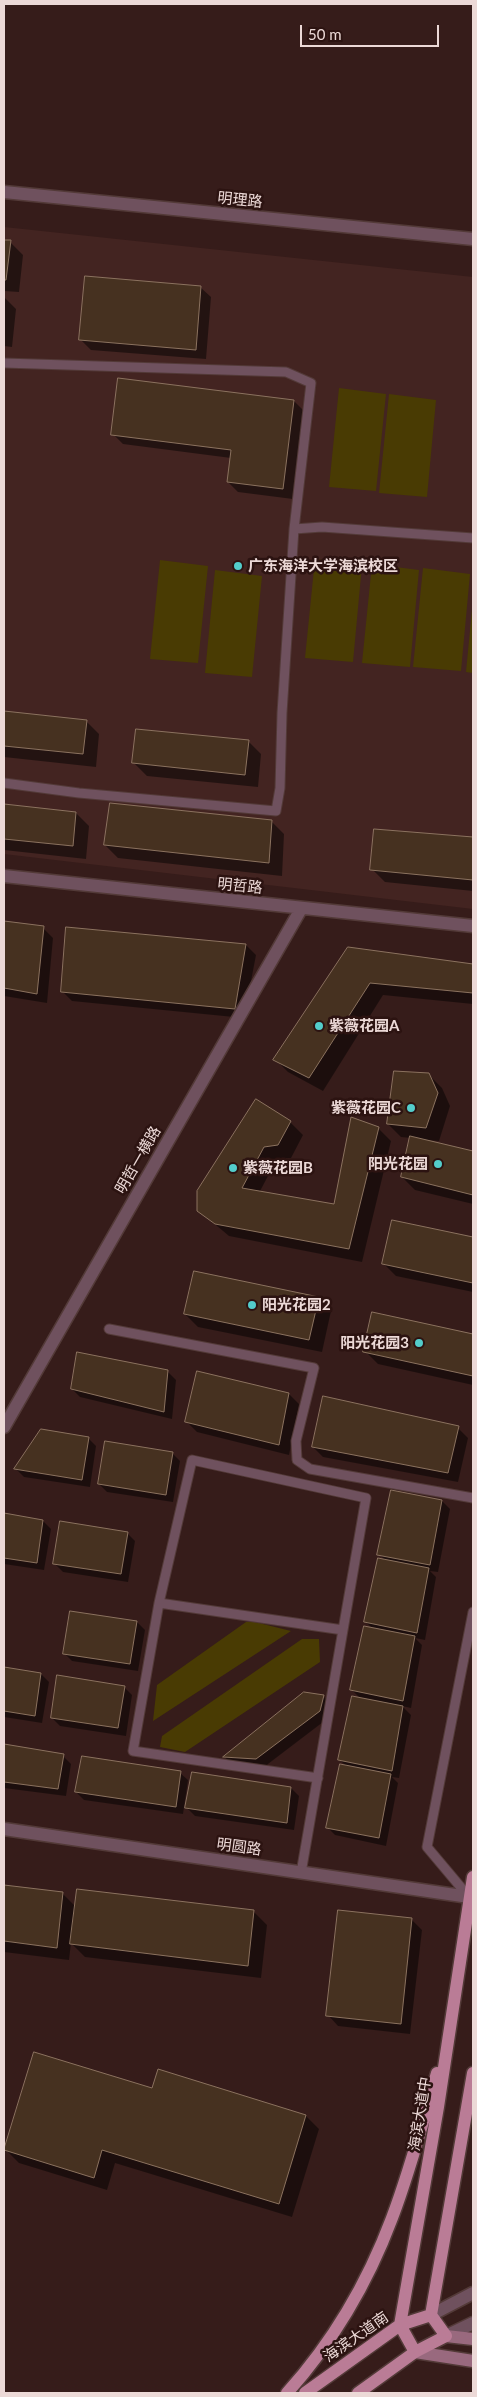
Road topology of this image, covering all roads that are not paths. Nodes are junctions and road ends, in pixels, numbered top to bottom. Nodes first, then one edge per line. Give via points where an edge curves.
1 (4, 192) edge
2 (473, 239) edge
3 (4, 363) edge
4 (294, 528) junction
5 (473, 538) edge
6 (4, 783) edge
7 (4, 876) edge
8 (301, 909) junction
9 (473, 926) edge
10 (108, 1329) dead end
11 (4, 1427) edge
12 (473, 1498) edge
13 (159, 1602) junction
14 (473, 1612) edge
15 (343, 1630) junction
16 (318, 1778) junction
17 (4, 1829) edge
18 (301, 1872) junction
19 (473, 1877) edge
20 (470, 1897) junction
21 (450, 2025) junction
22 (473, 2073) edge
23 (473, 2293) edge
24 (431, 2315) junction
25 (473, 2323) edge
26 (400, 2325) junction
27 (446, 2336) junction
28 (473, 2340) edge
29 (415, 2352) junction
30 (473, 2362) edge
31 (287, 2393) edge
32 (305, 2393) edge
33 (358, 2393) edge

1 - 2 street, 明理路
3 - 4 lane via 286,372 311,383
4 - 5 lane via 322,527
4 - 6 lane via 280,788 276,811
7 - 8 street, 明哲路
8 - 9 street, 明哲路
8 - 11 street, 明哲一横路
10 - 12 lane via 314,1368 296,1441 298,1460 310,1468
13 - 15 lane
13 - 15 lane via 192,1460 366,1498
13 - 16 lane via 133,1752
14 - 20 lane via 427,1847
15 - 16 lane
16 - 18 lane
17 - 18 street, 明圆路
18 - 20 street, 明圆路
19 - 20 main road, 海滨大道中
20 - 21 main road, 海滨大道中
21 - 26 main road, 海滨大道中
21 - 31 main road via 392,2219 359,2289 324,2349
22 - 24 main road
23 - 24 street
24 - 26 main road, 海滨大道南
24 - 27 main road
25 - 27 street
26 - 29 main road
26 - 32 main road, 海滨大道南
27 - 28 street
27 - 29 main road
29 - 30 street
29 - 33 main road

